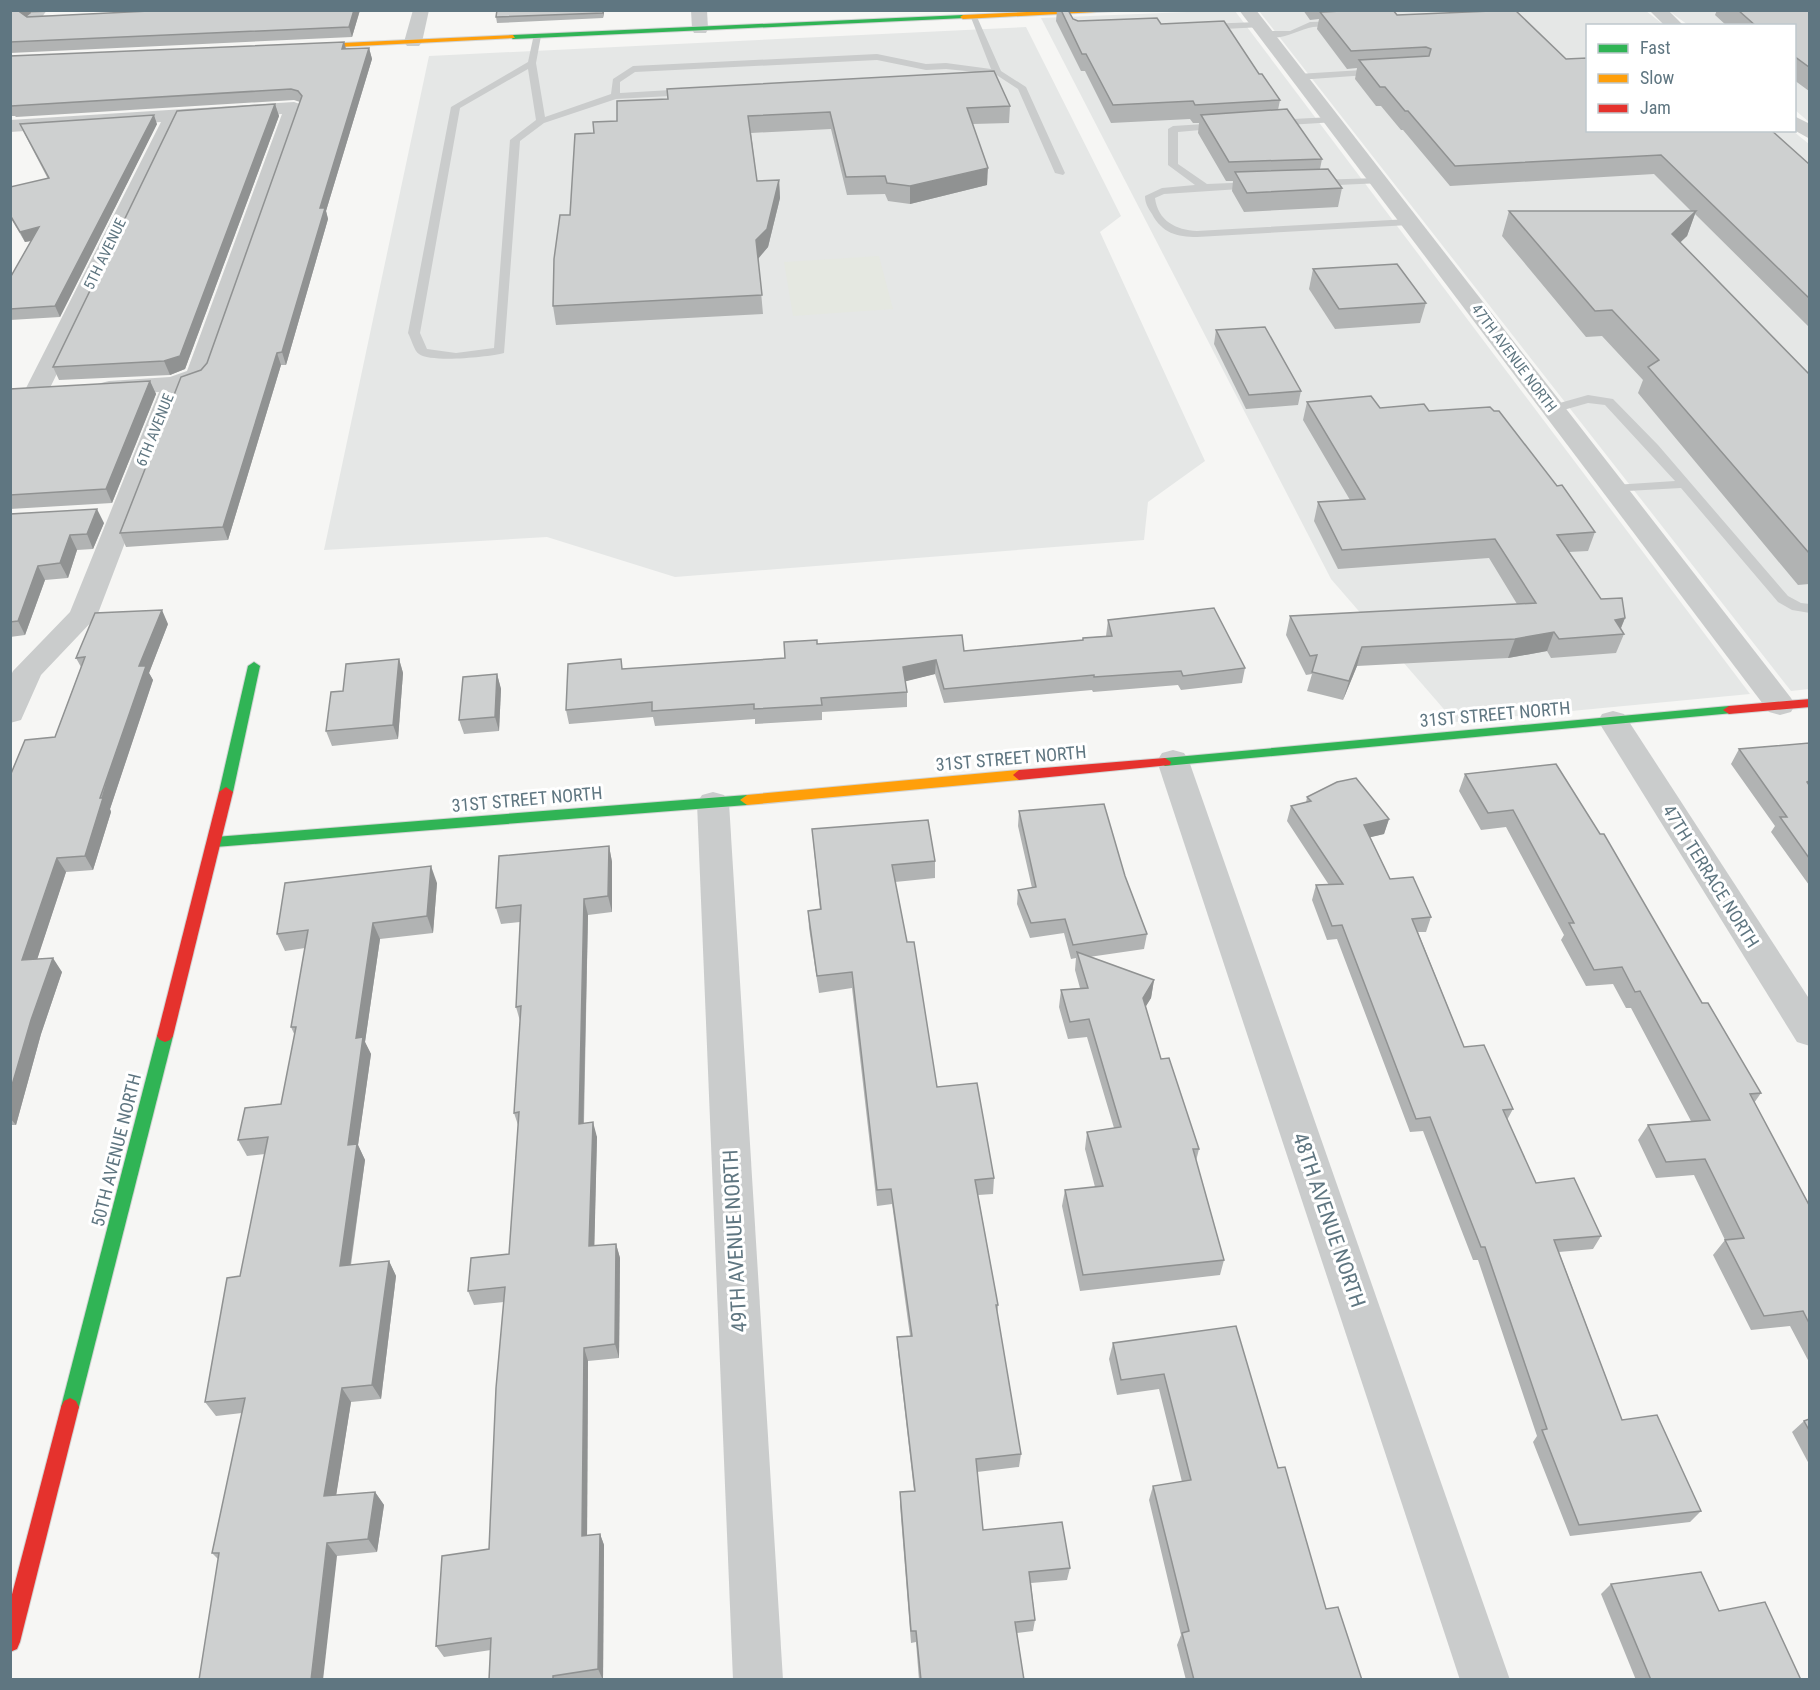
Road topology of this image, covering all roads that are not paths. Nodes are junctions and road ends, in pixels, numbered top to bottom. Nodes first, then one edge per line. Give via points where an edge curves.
1 (421, 10) edge
2 (699, 10) edge
3 (1131, 10) edge
4 (1657, 10) edge
5 (972, 14) edge
6 (35, 15) edge
7 (55, 19) edge
8 (1257, 23) edge
9 (1344, 24) edge
10 (1674, 24) edge
11 (1191, 28) edge
12 (700, 29) junction
13 (537, 36) junction
14 (16, 41) edge
15 (413, 42) junction
16 (282, 47) edge
17 (532, 63) junction
18 (997, 72) junction
19 (1389, 72) edge
20 (925, 77) edge
21 (1298, 77) junction
22 (699, 91) edge
23 (615, 96) junction
24 (173, 116) junction
25 (1332, 120) junction
26 (541, 121) junction
27 (1796, 123) edge
28 (1263, 124) edge
29 (1229, 126) edge
30 (18, 131) edge
31 (1809, 133) edge
32 (1060, 173) dead end
33 (1378, 181) junction
34 (1309, 183) edge
35 (1263, 185) edge
36 (1205, 187) junction
37 (1409, 222) junction
38 (174, 384) junction
39 (59, 390) junction
40 (10, 393) edge
41 (1553, 409) junction
42 (1685, 484) junction
43 (1614, 489) junction
44 (1809, 609) edge
45 (254, 666) dead end
46 (1809, 703) edge
47 (1780, 705) junction
48 (10, 713) edge
49 (1613, 721) junction
50 (1173, 761) junction
51 (713, 803) junction
52 (215, 842) junction
53 (1809, 1031) edge
54 (10, 1642) edge
55 (758, 1680) edge
56 (1485, 1680) edge

1 - 15 street
2 - 12 street
3 - 5 street via 1069,18
4 - 10 street
5 - 12 street
5 - 18 lane
6 - 7 street
6 - 14 street
8 - 9 lane via 1292,33 1310,25
8 - 11 lane
8 - 21 street, 47TH AVENUE NORTH
12 - 13 street
13 - 15 street
13 - 17 lane
15 - 16 street
17 - 26 lane
17 - 26 lane via 456,107 414,333 423,351 456,356 500,351 515,140
18 - 20 lane
18 - 23 lane via 926,67 877,57 633,69 616,81
18 - 32 lane via 1022,87
19 - 21 lane
21 - 25 street, 47TH AVENUE NORTH
22 - 23 lane
23 - 26 lane
24 - 30 street
24 - 38 street, 6TH AVENUE via 294,108 197,375
24 - 39 street, 5TH AVENUE
25 - 28 lane
25 - 33 street, 47TH AVENUE NORTH
27 - 31 street
29 - 36 lane via 1173,129 1173,165
33 - 34 lane
33 - 37 street, 47TH AVENUE NORTH
35 - 36 lane
36 - 37 lane via 1162,191 1150,196 1149,201 1161,224 1178,232 1197,234
37 - 41 street, 47TH AVENUE NORTH
38 - 39 street
38 - 48 street, 6TH AVENUE via 112,513 83,616 28,671
39 - 40 street
41 - 42 lane via 1588,399 1609,402
41 - 43 street, 47TH AVENUE NORTH
42 - 43 lane
42 - 44 lane via 1783,599
43 - 47 street, 47TH AVENUE NORTH
45 - 52 street, 50TH AVENUE NORTH
46 - 47 street, 31ST STREET NORTH
47 - 49 street, 31ST STREET NORTH
49 - 50 street, 31ST STREET NORTH
49 - 53 street, 47TH TERRACE NORTH
50 - 51 street, 31ST STREET NORTH
50 - 56 street, 48TH AVENUE NORTH
51 - 52 street, 31ST STREET NORTH
51 - 55 street, 49TH AVENUE NORTH
52 - 54 street, 50TH AVENUE NORTH

